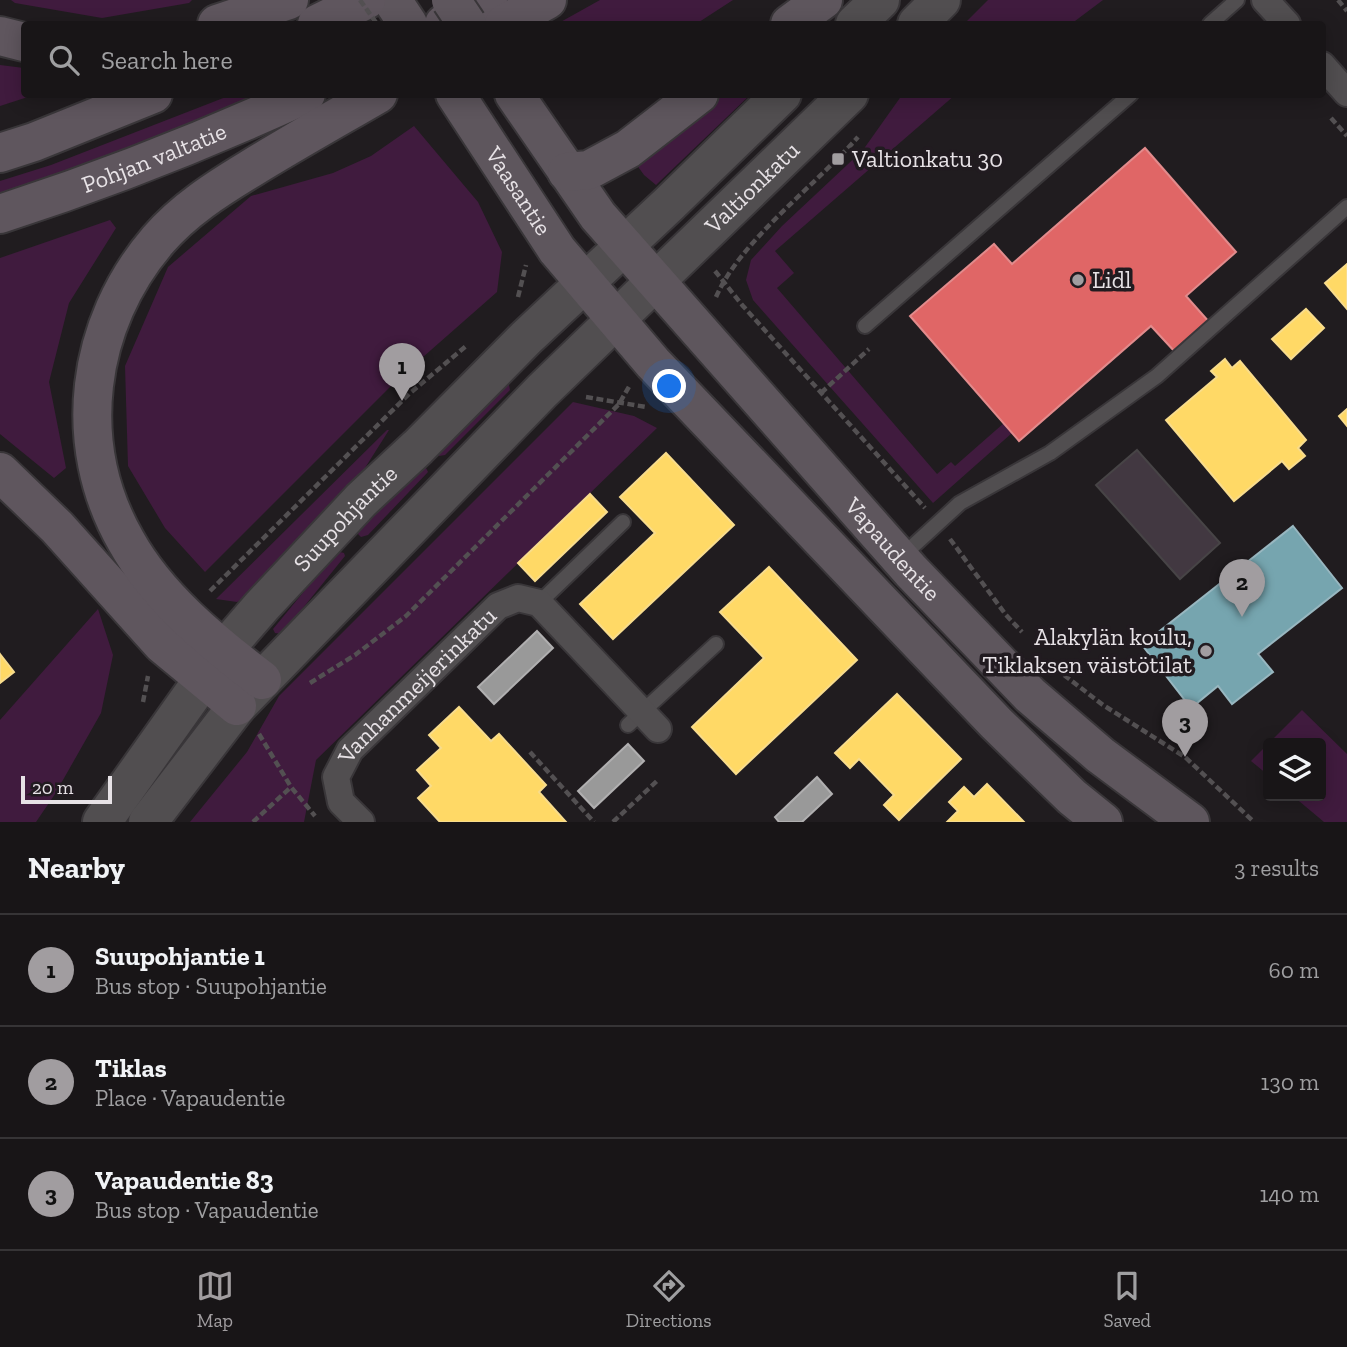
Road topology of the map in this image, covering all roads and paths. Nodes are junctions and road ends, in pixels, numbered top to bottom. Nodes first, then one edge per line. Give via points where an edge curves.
1 (289, 0) edge
2 (360, 0) edge
3 (366, 0) edge
4 (392, 0) edge
5 (451, 0) edge
6 (488, 0) edge
7 (547, 0) edge
8 (823, 0) edge
9 (880, 0) edge
10 (941, 0) edge
11 (1237, 0) edge
12 (1265, 0) edge
13 (1338, 0) edge
14 (1347, 11) edge
15 (225, 21) edge
16 (323, 21) edge
17 (375, 21) edge
18 (406, 21) edge
19 (450, 21) edge
20 (465, 21) edge
21 (509, 21) edge
22 (794, 21) edge
23 (858, 21) edge
24 (920, 21) edge
25 (1213, 21) edge
26 (1284, 21) edge
27 (0, 36) edge
28 (21, 41) edge
29 (1326, 69) edge
30 (1347, 93) edge
31 (143, 98) edge
32 (297, 98) edge
33 (371, 98) edge
34 (458, 98) edge
35 (694, 98) edge
36 (778, 98) edge
37 (845, 98) edge
38 (1125, 98) edge
39 (518, 100) edge
40 (860, 135) dead end
41 (0, 153) edge
42 (567, 172) junction
43 (1347, 207) edge
44 (0, 214) edge
45 (624, 246) junction
46 (724, 279) junction
47 (584, 283) junction
48 (656, 283) junction
49 (616, 320) junction
50 (692, 325) junction
51 (865, 326) dead end
52 (878, 341) dead end
53 (653, 363) junction
54 (821, 393) junction
55 (0, 472) edge
56 (623, 523) dead end
57 (939, 523) junction
58 (900, 558) junction
59 (539, 603) junction
60 (1031, 642) dead end
61 (716, 644) dead end
62 (213, 664) junction
63 (1055, 668) dead end
64 (302, 688) dead end
65 (251, 704) junction
66 (648, 727) joint
67 (530, 752) dead end
68 (657, 781) dead end
69 (291, 787) junction
70 (102, 822) edge
71 (148, 822) edge
72 (253, 822) edge
73 (320, 822) edge
74 (361, 822) edge
75 (594, 822) edge
76 (614, 822) edge
77 (1103, 822) edge
78 (1190, 822) edge
79 (1254, 822) edge

1 - 15 highway
2 - 17 path, bridge
3 - 16 highway
4 - 18 main road
5 - 20 main road, bridge
6 - 19 highway
7 - 21 highway
8 - 22 main road
9 - 23 main road
10 - 24 main road
11 - 25 lane
12 - 26 street
13 - 14 path
27 - 28 highway
29 - 30 street
31 - 41 highway
32 - 44 highway, Pohjan valtatie via 212,137
33 - 62 highway via 204,197 159,239 129,279 103,337 92,390 94,446 106,496 126,541
34 - 47 main road, Vaasantie via 557,250
35 - 42 main road via 611,159 589,170
36 - 45 main road, Valtionkatu
37 - 48 main road, Valtionkatu
38 - 51 lane
39 - 42 main road, Vaasantie
40 - 46 path via 767,228
42 - 45 main road, Vaasantie
43 - 57 lane via 1157,376 1051,453 960,503
45 - 47 main road, Suupohjantie
45 - 48 main road, Vapaudentie
46 - 50 path via 712,307
46 - 54 path
47 - 49 main road, Vapaudentie
47 - 62 main road, Suupohjantie via 360,500
48 - 49 main road
48 - 50 main road, Vapaudentie
49 - 53 main road, Vapaudentie
49 - 65 main road via 542,391
50 - 58 main road, Vapaudentie
52 - 54 path
53 - 64 path via 631,383 619,404 406,616
53 - 77 main road, Vapaudentie via 996,723
54 - 57 path
55 - 62 highway via 57,527 150,631
56 - 59 lane
57 - 58 lane
57 - 60 path
58 - 78 main road, Vapaudentie via 1030,695
59 - 66 street via 573,651
59 - 74 street, Vanhanmeijerinkatu via 518,598 498,606 350,750 336,776 341,802
61 - 66 lane
62 - 65 highway
62 - 70 main road, Suupohjantie
63 - 79 path via 1185,757
65 - 69 path
65 - 71 main road
67 - 75 path
68 - 76 path
69 - 72 path
69 - 73 path

